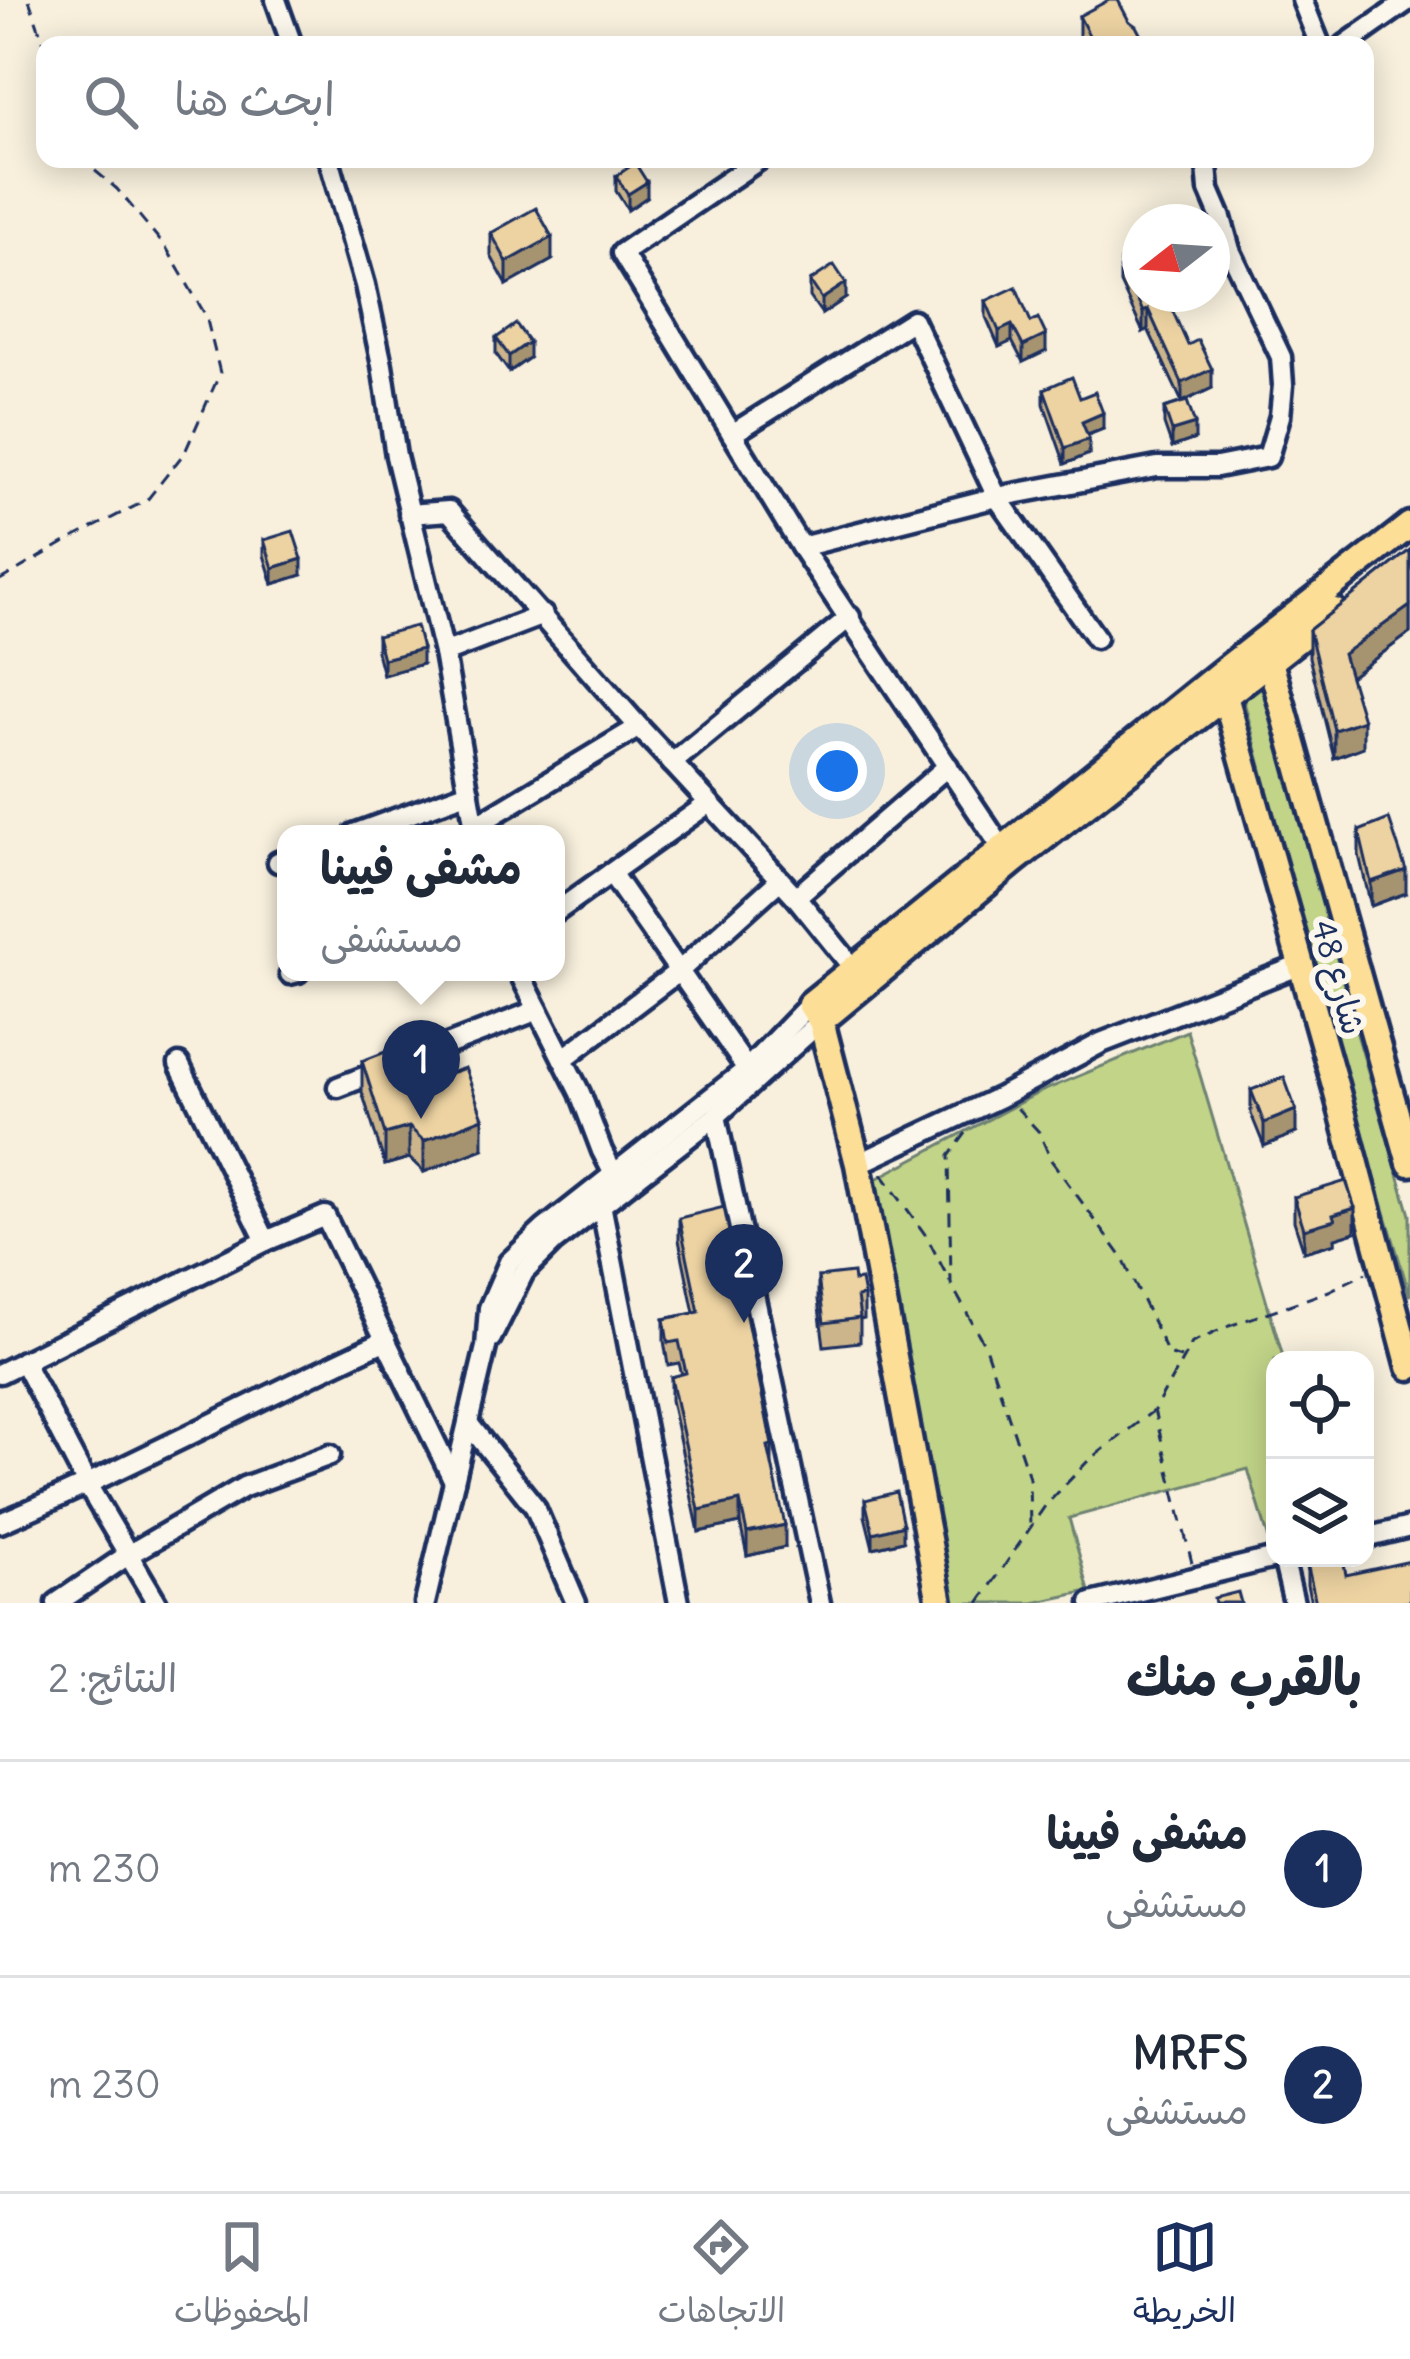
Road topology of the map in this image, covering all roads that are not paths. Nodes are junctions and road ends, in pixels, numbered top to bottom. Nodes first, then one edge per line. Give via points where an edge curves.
1 (276, 0) edge
2 (1302, 0) edge
3 (1409, 0) edge
4 (289, 36) edge
5 (1316, 36) edge
6 (1358, 36) edge
7 (332, 168) edge
8 (747, 168) edge
9 (1207, 168) edge
10 (732, 434) junction
11 (997, 497) junction
12 (409, 514) junction
13 (1410, 525) edge
14 (801, 547) junction
15 (1410, 552) edge
16 (543, 615) junction
17 (850, 617) junction
18 (1096, 638) dead end
19 (1267, 650) junction
20 (444, 653) junction
21 (1222, 686) junction
22 (640, 727) junction
23 (672, 763) junction
24 (948, 766) junction
25 (469, 792) junction
26 (709, 803) junction
27 (379, 825) edge
28 (475, 825) edge
29 (484, 825) edge
30 (1002, 848) junction
31 (611, 873) junction
32 (780, 880) junction
33 (796, 897) junction
34 (565, 906) edge
35 (1301, 965) junction
36 (854, 969) junction
37 (679, 971) junction
38 (524, 981) edge
39 (538, 1010) junction
40 (816, 1013) junction
41 (563, 1059) junction
42 (179, 1064) dead end
43 (746, 1069) junction
44 (338, 1087) dead end
45 (1402, 1108) edge
46 (716, 1116) junction
47 (1410, 1163) edge
48 (858, 1164) junction
49 (617, 1181) junction
50 (601, 1204) junction
51 (266, 1241) junction
52 (386, 1340) junction
53 (486, 1347) junction
54 (23, 1361) junction
55 (1410, 1367) edge
56 (0, 1373) edge
57 (468, 1423) junction
58 (330, 1455) dead end
59 (454, 1480) junction
60 (88, 1486) junction
61 (0, 1523) edge
62 (1410, 1527) edge
63 (1374, 1536) edge
64 (128, 1555) junction
65 (1266, 1561) edge
66 (1282, 1567) edge
67 (57, 1603) edge
68 (158, 1603) edge
69 (425, 1603) edge
70 (576, 1603) edge
71 (680, 1603) edge
72 (820, 1603) edge
73 (940, 1603) edge
74 (1091, 1603) edge
75 (1294, 1603) edge

1 - 4 street
2 - 5 street
3 - 6 street
7 - 12 street via 365,285
8 - 10 street via 622,253
9 - 11 street via 1230,250 1281,357 1280,416 1268,457 1157,467
10 - 11 street via 913,320
10 - 14 street
11 - 14 street
11 - 18 street
12 - 16 street via 449,511
12 - 20 street
13 - 19 main road
14 - 17 street
15 - 19 main road
16 - 20 street
16 - 22 street
17 - 23 street
17 - 24 street
19 - 21 main road
19 - 45 main road, 48 شارع
20 - 25 street
21 - 30 main road
21 - 35 main road, 48 شارع
21 - 40 main road via 1171,736
22 - 23 street
22 - 29 street
23 - 26 street
24 - 30 street
24 - 33 street
25 - 27 street
25 - 28 street
26 - 31 street
26 - 32 street
30 - 36 main road
31 - 34 street
31 - 37 street
32 - 33 street
32 - 37 street
33 - 36 street
35 - 48 street via 1101,1043
35 - 55 main road, 48 شارع
36 - 40 main road
37 - 41 street
37 - 43 street
38 - 39 street
39 - 41 street
39 - 44 street
40 - 43 street
40 - 46 street
40 - 48 main road
41 - 49 street
42 - 51 street
43 - 49 street
45 - 47 main road, 48 شارع
46 - 49 street
46 - 72 street
48 - 73 main road
49 - 50 street
49 - 53 street via 509,1262 489,1308
50 - 53 street via 524,1272
50 - 71 street
51 - 52 street via 325,1216
51 - 54 street
52 - 59 street
52 - 60 street
53 - 57 street
54 - 56 street
54 - 60 street
57 - 59 street
57 - 70 street via 535,1507
58 - 64 street via 244,1487
59 - 69 street
60 - 61 street
60 - 64 street
62 - 63 street
64 - 67 street
64 - 68 street
65 - 74 street
66 - 75 street

